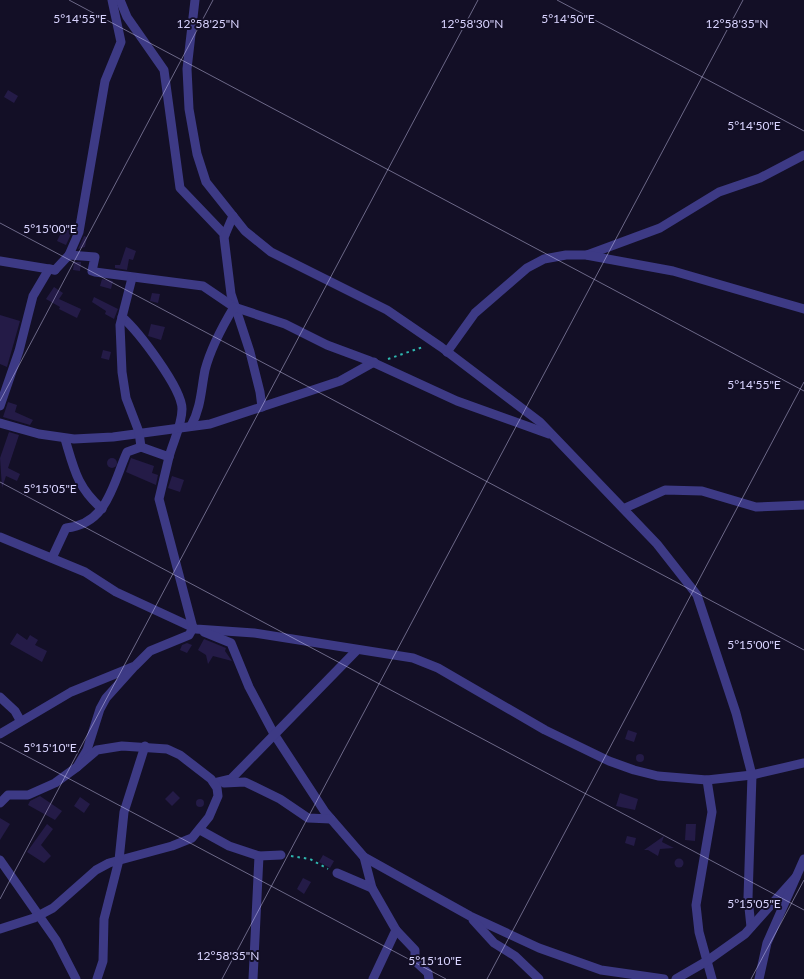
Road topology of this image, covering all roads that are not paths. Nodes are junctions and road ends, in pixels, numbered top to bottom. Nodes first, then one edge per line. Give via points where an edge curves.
1 (112, 0) edge
2 (120, 0) edge
3 (196, 0) edge
4 (804, 155) edge
5 (233, 216) junction
6 (225, 235) junction
7 (69, 255) junction
8 (586, 255) junction
9 (0, 261) edge
10 (55, 270) junction
11 (132, 278) junction
12 (234, 307) junction
13 (804, 309) edge
14 (122, 317) junction
15 (447, 352) junction
16 (377, 364) junction
17 (0, 406) edge
18 (262, 407) junction
19 (0, 423) edge
20 (191, 426) junction
21 (178, 428) junction
22 (139, 432) junction
23 (553, 435) junction
24 (65, 438) junction
25 (140, 447) junction
26 (169, 457) junction
27 (804, 505) edge
28 (625, 508) junction
29 (102, 510) junction
30 (0, 537) edge
31 (52, 558) junction
32 (195, 629) junction
33 (357, 650) junction
34 (135, 666) junction
35 (0, 697) edge
36 (20, 720) junction
37 (0, 734) edge
38 (274, 734) junction
39 (144, 746) junction
40 (804, 763) edge
41 (76, 767) junction
42 (752, 775) junction
43 (707, 780) junction
44 (214, 783) junction
45 (2, 796) edge
46 (332, 819) junction
47 (200, 830) junction
48 (281, 855) road end
49 (259, 856) junction
50 (364, 857) junction
51 (804, 859) edge
52 (0, 860) edge
53 (119, 860) junction
54 (337, 873) road end
55 (796, 877) junction
56 (372, 888) junction
57 (39, 916) junction
58 (470, 916) junction
59 (751, 927) junction
60 (0, 929) edge
61 (396, 930) junction
62 (707, 961) junction
63 (76, 979) edge
64 (96, 979) edge
65 (253, 979) edge
66 (373, 979) edge
67 (429, 979) edge
68 (539, 979) edge
69 (664, 979) edge
70 (676, 979) edge
71 (712, 979) edge
72 (759, 979) edge

1 - 7 street via 122,42 105,81 79,232
2 - 6 street via 127,17 164,70 180,188
3 - 5 street via 187,69 189,109 206,182
4 - 8 street via 760,178 719,192 660,228
5 - 6 street
5 - 15 street via 245,231 271,252 387,310
6 - 12 street
7 - 10 street
7 - 11 street via 95,257 92,271
8 - 13 street via 673,271
8 - 15 street via 544,259 527,268 475,313
9 - 10 street
10 - 17 street via 49,269 33,296
11 - 12 street via 202,286
11 - 14 street
12 - 16 street via 285,324 327,345
12 - 18 street
12 - 20 street via 212,348 205,370 199,413
14 - 21 street via 135,328 178,393 182,409
14 - 22 street via 122,372 126,398
15 - 23 street
16 - 18 street via 340,381
16 - 23 street via 457,400
18 - 20 street via 210,424
19 - 24 street via 23,431
20 - 21 street
21 - 22 street
21 - 26 street
22 - 24 street via 113,437
22 - 25 street
23 - 28 street
24 - 29 street via 76,480
25 - 26 street
25 - 29 street via 127,452
26 - 32 street via 159,499
27 - 28 street via 756,507 702,491 665,490
28 - 42 street via 697,595 736,713
29 - 31 street via 90,521 66,528
30 - 31 street
31 - 32 street
32 - 33 street via 254,633
32 - 34 street via 150,651
32 - 38 street via 231,642 249,687
33 - 38 street
33 - 43 street via 413,658 438,668 544,730 634,770 658,776
34 - 36 street via 71,692
34 - 41 street via 106,698 87,750
35 - 36 street via 16,711
36 - 37 street
38 - 44 street via 231,779
38 - 46 street
39 - 41 street via 97,750
39 - 44 street via 167,749 180,755
39 - 53 street via 124,812
40 - 42 street
41 - 45 street via 55,783 28,795
42 - 43 street
42 - 59 street via 748,889
43 - 62 street via 712,812 696,905
44 - 46 street via 245,782 280,799 308,818
44 - 47 street via 218,796
46 - 50 street
47 - 49 street via 229,846
47 - 53 street via 192,838 172,846
48 - 49 street
49 - 65 street
50 - 56 street
50 - 58 street
51 - 55 street
52 - 57 street
53 - 57 street via 96,870 54,908
53 - 64 street via 104,919 103,961
54 - 56 street
55 - 59 street
55 - 72 street via 767,943
56 - 61 street
57 - 60 street
57 - 63 street via 56,940
58 - 68 street via 494,943 515,956
58 - 69 street via 539,948 601,970
59 - 62 street
61 - 66 street
61 - 67 street via 415,950 415,961 428,973
62 - 70 street
62 - 71 street

